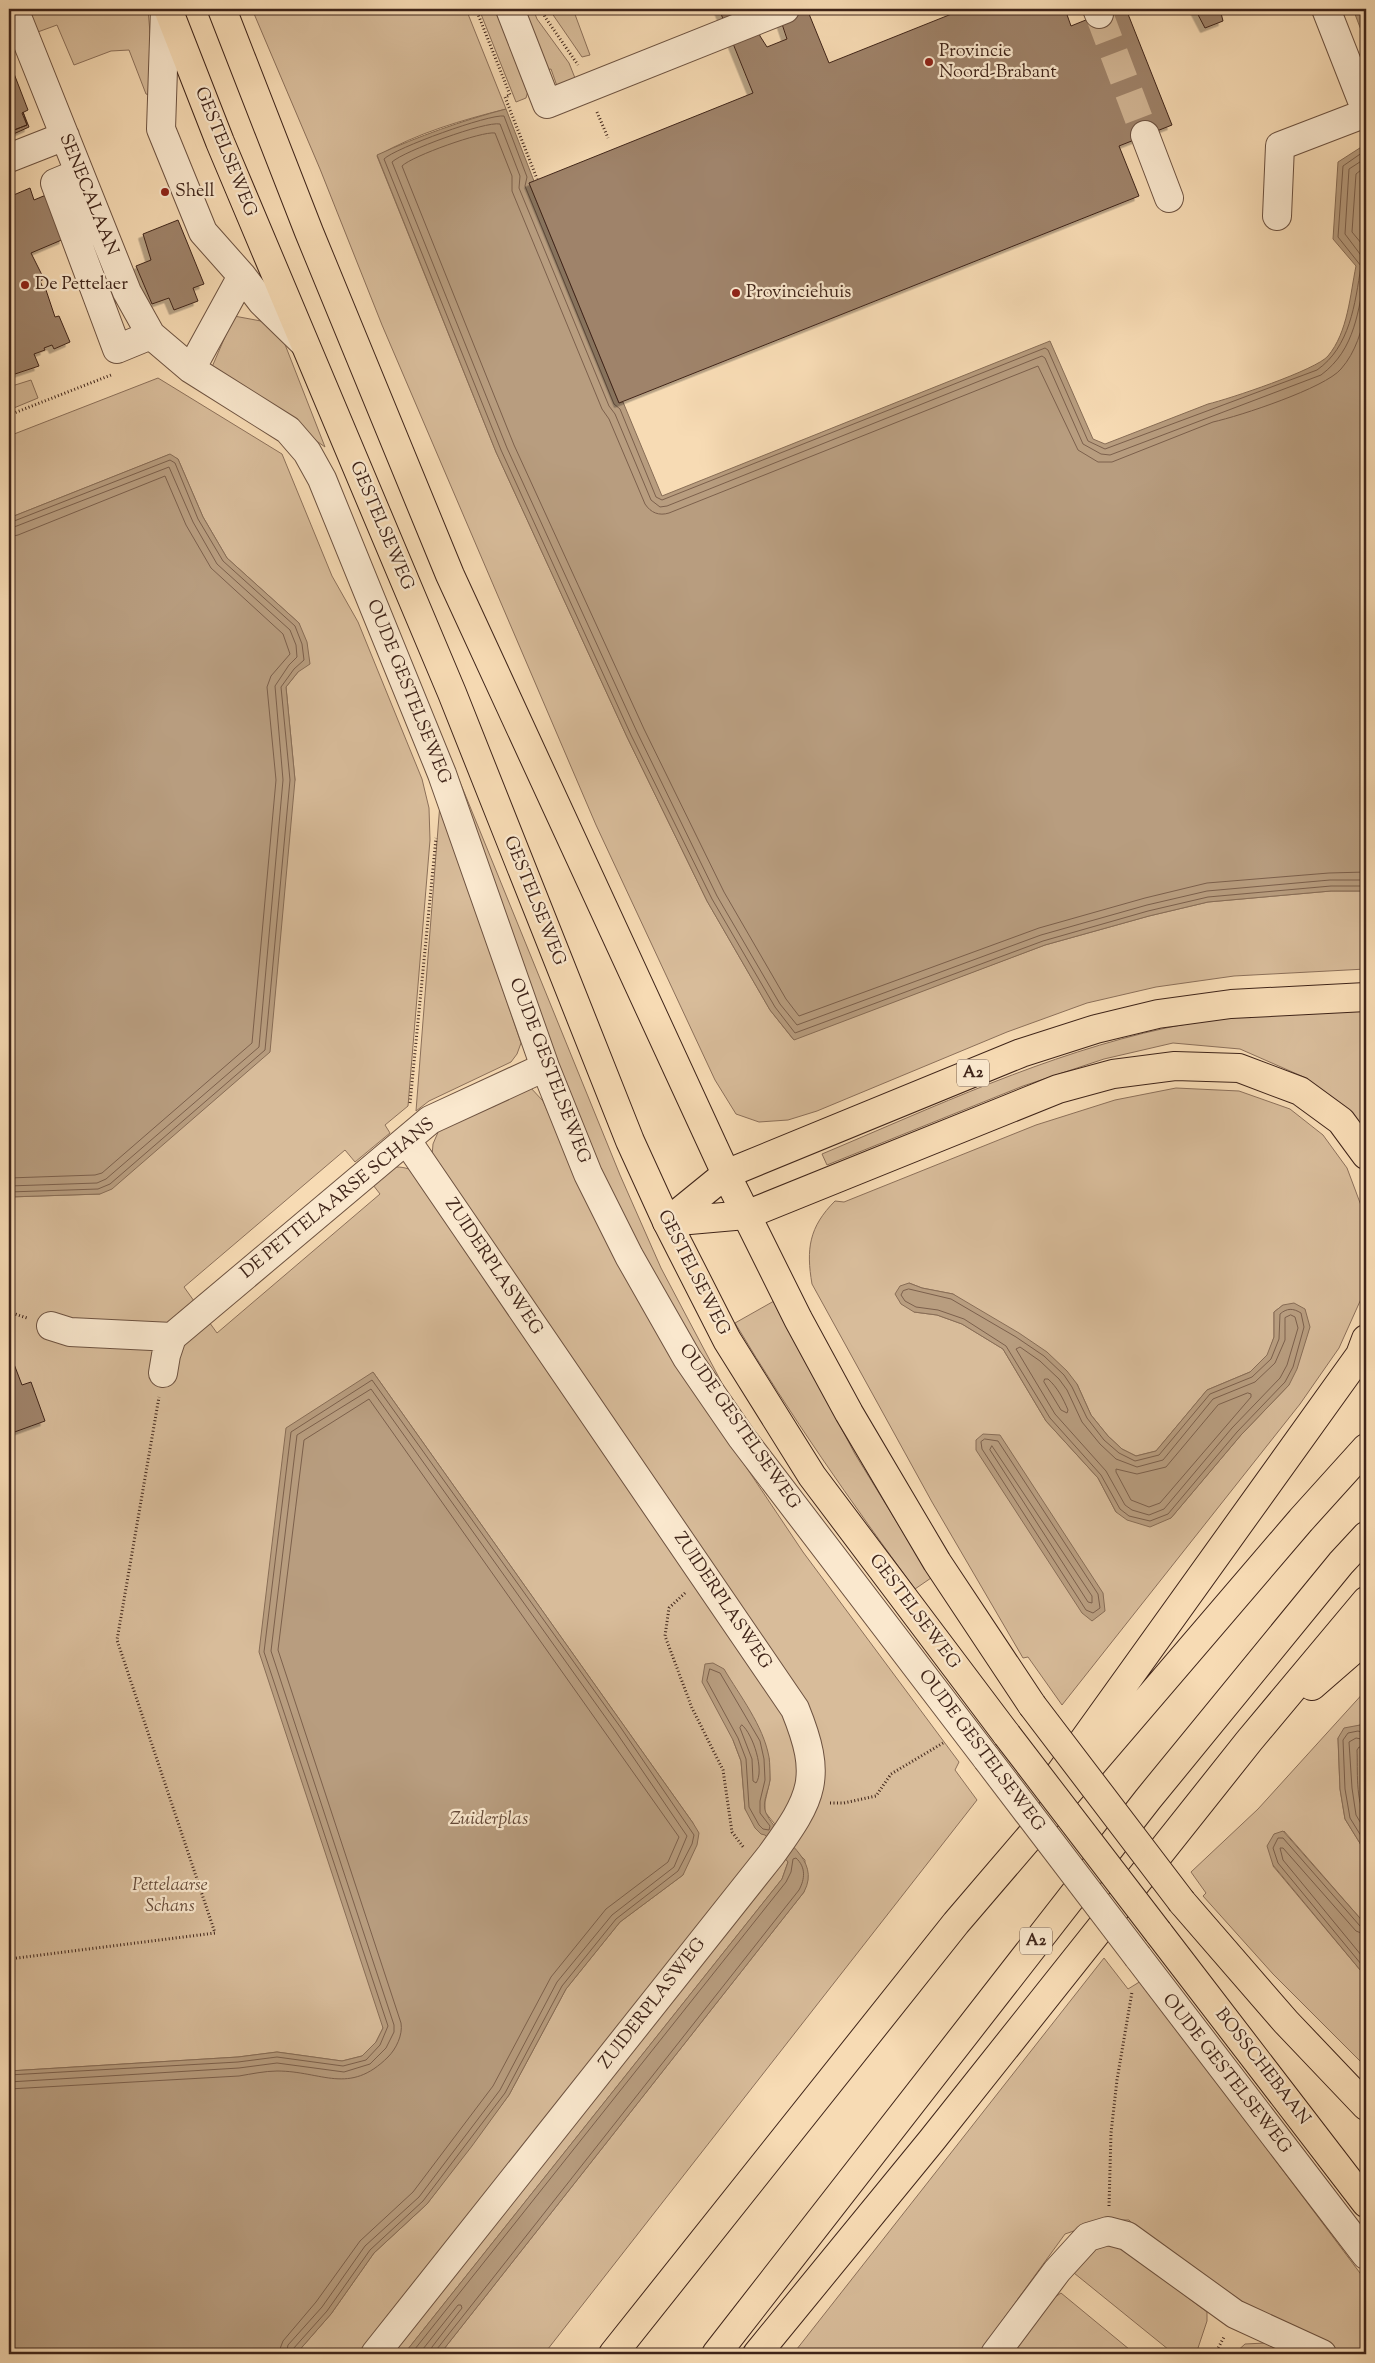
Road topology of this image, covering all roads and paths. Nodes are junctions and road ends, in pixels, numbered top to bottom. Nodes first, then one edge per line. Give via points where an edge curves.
1 (14, 9) edge
2 (166, 9) edge
3 (222, 9) edge
4 (476, 9) edge
5 (510, 9) edge
6 (542, 9) edge
7 (785, 9) edge
8 (1326, 9) edge
9 (232, 21) edge
10 (588, 88) junction
11 (1366, 112) edge
12 (1145, 135) tunnel mouth
13 (65, 136) junction
14 (9, 158) edge
15 (79, 173) junction
16 (537, 179) dead end
17 (1169, 198) dead end
18 (1277, 216) dead end
19 (242, 276) junction
20 (151, 334) junction
21 (304, 343) junction
22 (191, 369) junction
23 (116, 373) dead end
24 (9, 415) edge
25 (322, 479) joint
26 (436, 834) dead end
27 (1366, 997) edge
28 (545, 1067) junction
29 (407, 1141) junction
30 (1366, 1155) edge
31 (726, 1174) junction
32 (746, 1215) junction
33 (667, 1222) junction
34 (51, 1326) dead end
35 (172, 1337) junction
36 (1366, 1339) edge
37 (163, 1373) joint
38 (1366, 1448) edge
39 (1366, 1536) edge
40 (704, 1576) junction
41 (1366, 1601) edge
42 (1366, 1639) edge
43 (965, 1729) junction
44 (1249, 1741) junction
45 (806, 1801) junction
46 (765, 1862) junction
47 (956, 1923) junction
48 (1158, 1932) joint
49 (1138, 1957) junction
50 (9, 1959) edge
51 (1366, 2106) edge
52 (1366, 2203) edge
53 (1108, 2231) junction
54 (1366, 2255) edge
55 (376, 2354) edge
56 (613, 2354) edge
57 (716, 2354) edge
58 (757, 2354) edge
59 (995, 2354) edge
60 (1322, 2354) edge

1 - 13 street, SENECALAAN
2 - 19 street via 161,129 204,232
2 - 21 main road, GESTELSEWEG
3 - 9 main road
4 - 16 path via 510,96 505,97
5 - 10 street via 547,104
6 - 10 path via 575,58
7 - 10 street
8 - 11 street
9 - 31 main road via 317,250 450,575
11 - 18 street via 1280,146
12 - 17 street
13 - 14 street
13 - 15 street, SENECALAAN
15 - 20 street, SENECALAAN via 127,292
15 - 20 street via 55,183 117,348
19 - 21 street via 262,302
19 - 22 street
20 - 22 street, SENECALAAN
21 - 33 main road, GESTELSEWEG via 452,693 624,1124
22 - 25 street, SENECALAAN via 288,430 307,452
23 - 24 path
25 - 28 street, OUDE GESTELSEWEG via 442,774
26 - 29 path
27 - 31 main road, A2 via 1231,1004 1158,1014 1096,1029 1021,1053
28 - 29 street, DE PETTELAARSE SCHANS via 430,1120
28 - 43 street, OUDE GESTELSEWEG via 588,1174 629,1256 687,1358 742,1438
29 - 35 street, DE PETTELAARSE SCHANS
29 - 40 street, ZUIDERPLASWEG
30 - 32 main road via 1341,1121 1300,1091 1239,1068 1175,1066 1113,1074 1058,1089
31 - 32 main road
31 - 33 main road
32 - 33 main road
32 - 51 main road, bridge via 848,1413 937,1562 1032,1705 1182,1902 1286,2022
33 - 48 main road, GESTELSEWEG, bridge via 727,1340 812,1476
34 - 35 street via 70,1332
35 - 37 street
36 - 47 main road via 1360,1355 1099,1717
37 - 50 path via 117,1640 215,1933
38 - 47 main road
39 - 57 main road, A2 via 1148,1799
40 - 45 street, ZUIDERPLASWEG via 795,1708 807,1739 812,1769
40 - 46 path via 670,1608 665,1636 692,1708 723,1770 732,1832
41 - 44 main road, A2
42 - 44 main road, A2
43 - 45 path via 891,1774 876,1796 844,1803
43 - 49 street, OUDE GESTELSEWEG, bridge
44 - 58 main road, A2 via 932,2140
45 - 46 street, ZUIDERPLASWEG
46 - 55 street, ZUIDERPLASWEG
47 - 56 main road
48 - 52 main road, BOSSCHEBAAN
49 - 53 path via 1117,2080
49 - 54 street, OUDE GESTELSEWEG
53 - 59 street via 1088,2237 1057,2271
53 - 60 street via 1127,2236 1235,2314

